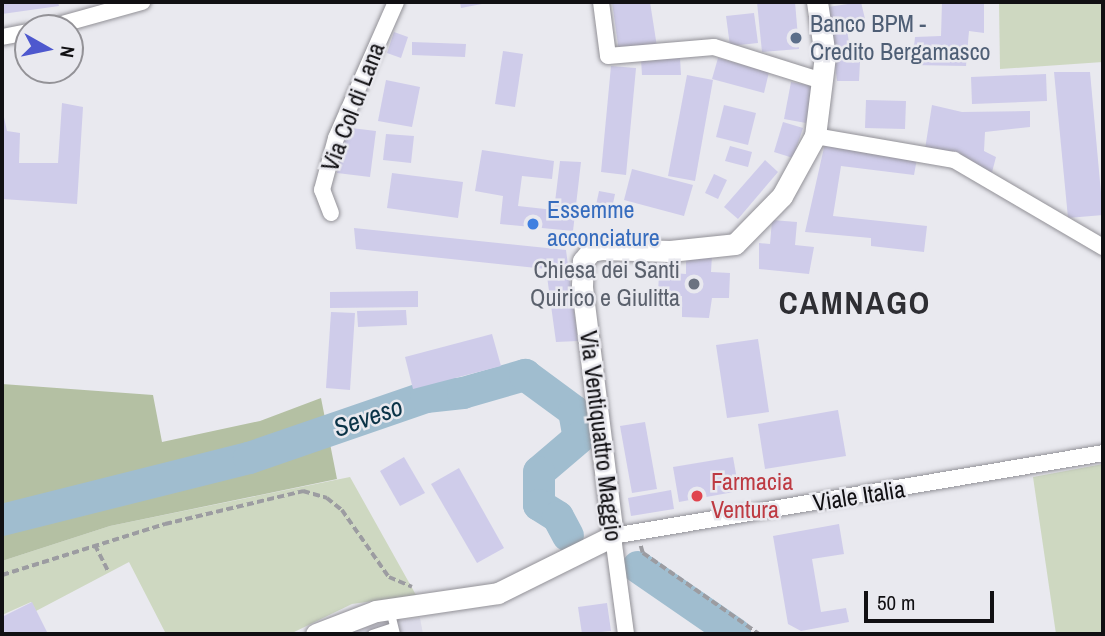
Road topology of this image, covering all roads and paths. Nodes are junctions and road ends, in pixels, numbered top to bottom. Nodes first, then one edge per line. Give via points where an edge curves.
1 (142, 2) edge
2 (396, 2) edge
3 (601, 2) edge
4 (817, 2) edge
5 (84, 18) edge
6 (822, 81) junction
7 (815, 135) junction
8 (331, 214) dead end
9 (1103, 247) edge
10 (1103, 453) edge
11 (638, 532) junction
12 (613, 536) junction
13 (95, 545) junction
14 (109, 572) dead end
15 (2, 575) edge
16 (446, 601) junction
17 (394, 623) edge
18 (316, 634) edge
19 (372, 634) edge
20 (626, 634) edge
21 (758, 634) edge

1 - 5 street
2 - 8 street, Via Col di Lana via 336,138 322,190
3 - 6 street via 608,57 714,47
4 - 6 street via 825,56
6 - 7 street
7 - 9 street via 954,160
7 - 12 street, Via Ventiquattro Maggio via 782,196 735,244 670,251 590,251 581,270
10 - 11 street, Viale Italia
11 - 12 street, Viale Italia
11 - 21 path via 643,553
12 - 16 street via 498,593
12 - 20 street, Via Ventiquattro Maggio
13 - 14 path
13 - 15 path via 28,571
13 - 16 path via 303,491 327,498 342,510 389,577
16 - 17 street
17 - 18 street via 352,617
17 - 19 lane

